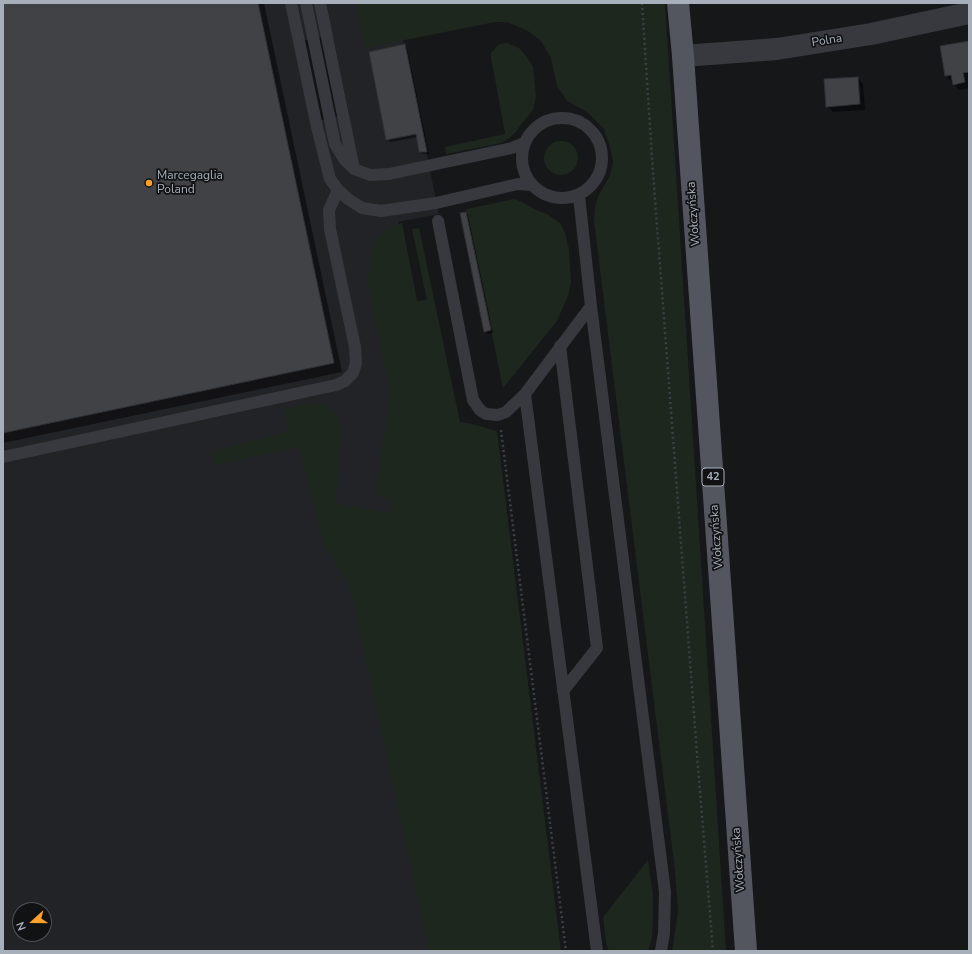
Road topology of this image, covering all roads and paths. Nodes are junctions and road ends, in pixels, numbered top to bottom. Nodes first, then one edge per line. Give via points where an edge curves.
1 (291, 3) edge
2 (306, 3) edge
3 (320, 3) edge
4 (642, 3) edge
5 (678, 3) edge
6 (969, 12) edge
7 (683, 56) junction
8 (524, 143) junction
9 (354, 168) junction
10 (532, 185) junction
11 (338, 190) junction
12 (579, 196) junction
13 (438, 221) dead end
14 (591, 306) junction
15 (560, 346) junction
16 (525, 394) junction
17 (498, 415) junction
18 (3, 457) edge
19 (563, 691) junction
20 (566, 951) edge
21 (597, 951) edge
22 (661, 951) edge
23 (713, 951) edge
24 (746, 951) edge

1 - 11 lane via 317,127 330,178
2 - 9 lane via 335,144 344,159
3 - 9 lane
4 - 23 path
5 - 7 main road, Wołczyńska / 42
6 - 7 street, Polna via 871,34 777,49
7 - 24 main road, Wołczyńska / 42
8 - 9 lane via 428,167 380,175 370,175
8 - 10 lane via 522,165 525,176
8 - 12 lane via 529,133 538,125 553,119 572,118 594,133 600,144 601,169 595,181
10 - 11 lane via 518,184 436,203 382,211 362,208
10 - 12 lane via 541,193 552,197 563,199
11 - 18 lane via 329,210 330,229 355,347 356,363 353,373 345,381
12 - 14 lane
13 - 17 lane via 473,400 486,414
14 - 15 lane
14 - 22 lane via 665,892
15 - 16 lane
15 - 19 lane via 597,648
16 - 17 lane via 506,412
16 - 19 lane
17 - 20 path
19 - 21 lane

